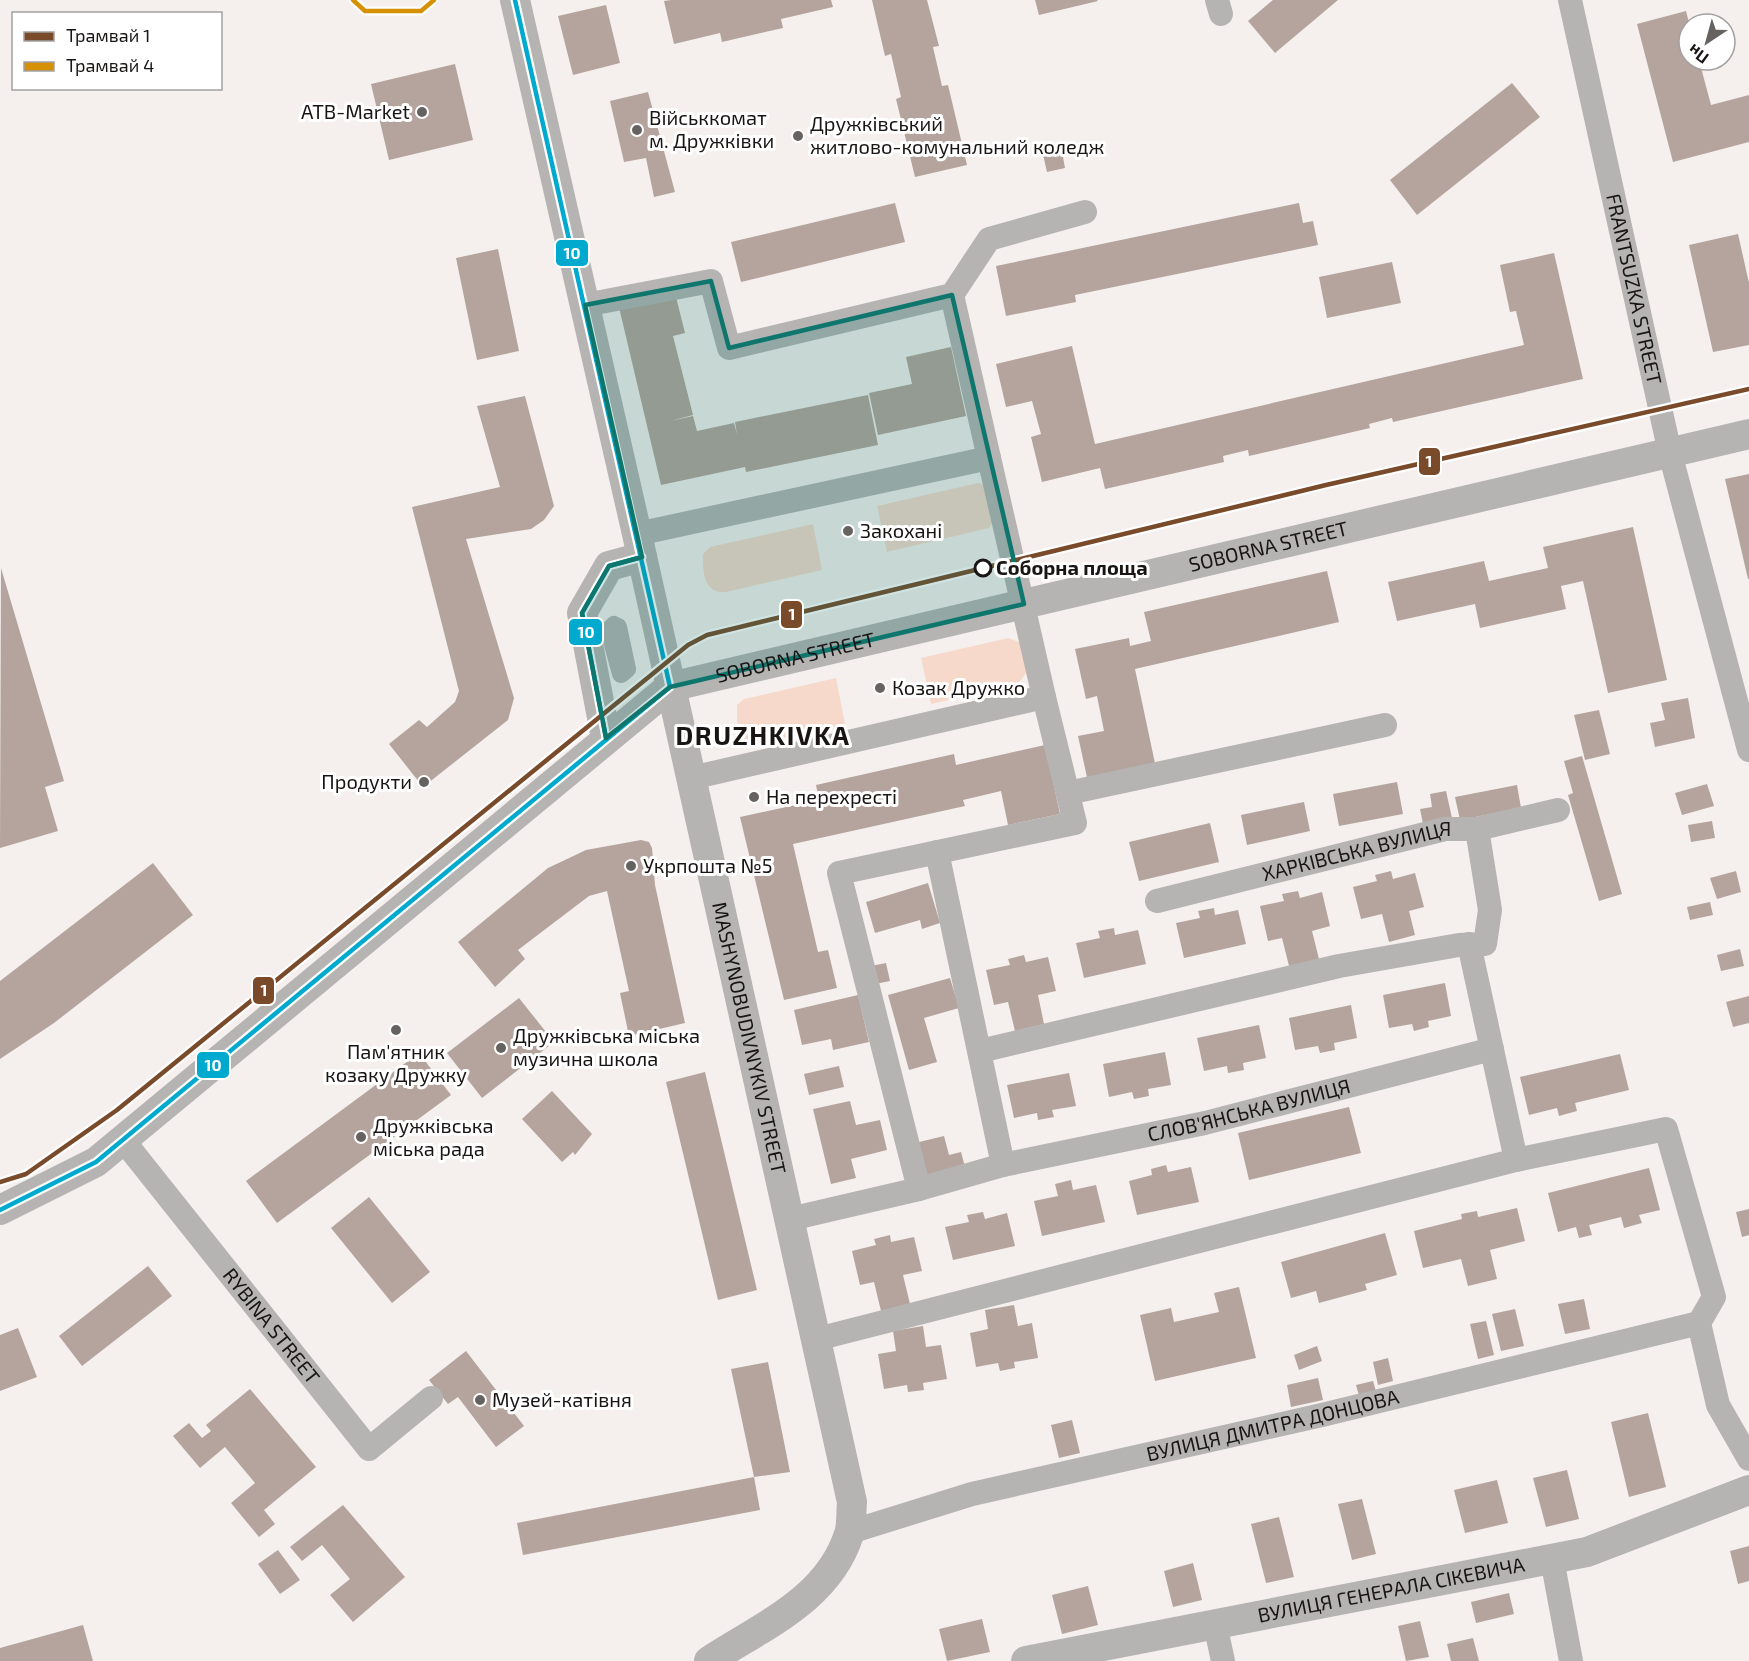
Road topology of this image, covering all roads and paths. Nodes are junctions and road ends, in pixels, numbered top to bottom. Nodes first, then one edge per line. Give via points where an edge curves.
1 (515, 0) edge
2 (1570, 0) edge
3 (1085, 212) dead end
4 (952, 295) junction
5 (585, 305) junction
6 (1749, 434) edge
7 (1670, 453) junction
8 (990, 458) junction
9 (640, 546) junction
10 (1024, 604) junction
11 (670, 687) junction
12 (1044, 697) junction
13 (1385, 725) dead end
14 (606, 738) junction
15 (1749, 750) edge
16 (691, 778) junction
17 (1069, 800) junction
18 (1558, 810) dead end
19 (1477, 829) junction
20 (937, 852) junction
21 (1157, 901) dead end
22 (1469, 944) junction
23 (1492, 1049) junction
24 (980, 1051) junction
25 (123, 1140) junction
26 (1516, 1160) junction
27 (1003, 1165) junction
28 (919, 1189) junction
29 (0, 1210) edge
30 (790, 1219) junction
31 (1699, 1323) junction
32 (817, 1339) junction
33 (431, 1398) dead end
34 (1749, 1459) edge
35 (1749, 1490) edge
36 (850, 1532) junction
37 (1552, 1559) junction
38 (1215, 1624) junction
39 (709, 1661) edge
40 (1026, 1661) edge
41 (1223, 1661) edge
42 (1571, 1661) edge

1 - 5 street, MASHYNOBUDIVNYKIV STREET
2 - 7 street, FRANTSUZKA STREET
3 - 4 street via 989,239
4 - 5 street via 729,348 711,281
4 - 8 street
5 - 9 street, MASHYNOBUDIVNYKIV STREET
6 - 7 street, SOBORNA STREET
7 - 10 street, SOBORNA STREET
7 - 15 street, FRANTSUZKA STREET
8 - 9 street
8 - 10 street
9 - 11 street, MASHYNOBUDIVNYKIV STREET
9 - 14 street via 609,566 582,613
10 - 11 street, SOBORNA STREET
10 - 12 street
11 - 14 street, SOBORNA STREET
11 - 16 street, MASHYNOBUDIVNYKIV STREET
12 - 16 street
12 - 17 street
13 - 17 street
14 - 25 street, SOBORNA STREET
16 - 30 street, MASHYNOBUDIVNYKIV STREET
17 - 20 street via 1075,823
18 - 19 street, ХАРКІВСЬКА ВУЛИЦЯ
19 - 21 street, ХАРКІВСЬКА ВУЛИЦЯ via 1445,829
19 - 22 street via 1490,910 1485,944
20 - 24 street
20 - 28 street via 839,873
22 - 23 street
22 - 24 street via 1339,966
23 - 26 street
23 - 27 street, СЛОВ'ЯНСЬКА ВУЛИЦЯ via 1205,1124
24 - 27 street
25 - 29 street, SOBORNA STREET via 96,1162
25 - 33 street, RYBINA STREET via 369,1449
26 - 31 street via 1666,1129 1714,1297
26 - 32 street
27 - 28 street, СЛОВ'ЯНСЬКА ВУЛИЦЯ
28 - 30 street, СЛОВ'ЯНСЬКА ВУЛИЦЯ
30 - 32 street, MASHYNOBUDIVNYKIV STREET
31 - 34 street via 1718,1406
31 - 36 street, ВУЛИЦЯ ДМИТРА ДОНЦОВА via 1322,1415 972,1494
32 - 36 street, MASHYNOBUDIVNYKIV STREET via 852,1502
35 - 37 street, ВУЛИЦЯ ГЕНЕРАЛА СІКЕВИЧА via 1587,1552
36 - 39 street, MASHYNOBUDIVNYKIV STREET via 837,1563 808,1598
37 - 38 street, ВУЛИЦЯ ГЕНЕРАЛА СІКЕВИЧА
37 - 42 street
38 - 40 street, ВУЛИЦЯ ГЕНЕРАЛА СІКЕВИЧА
38 - 41 street

